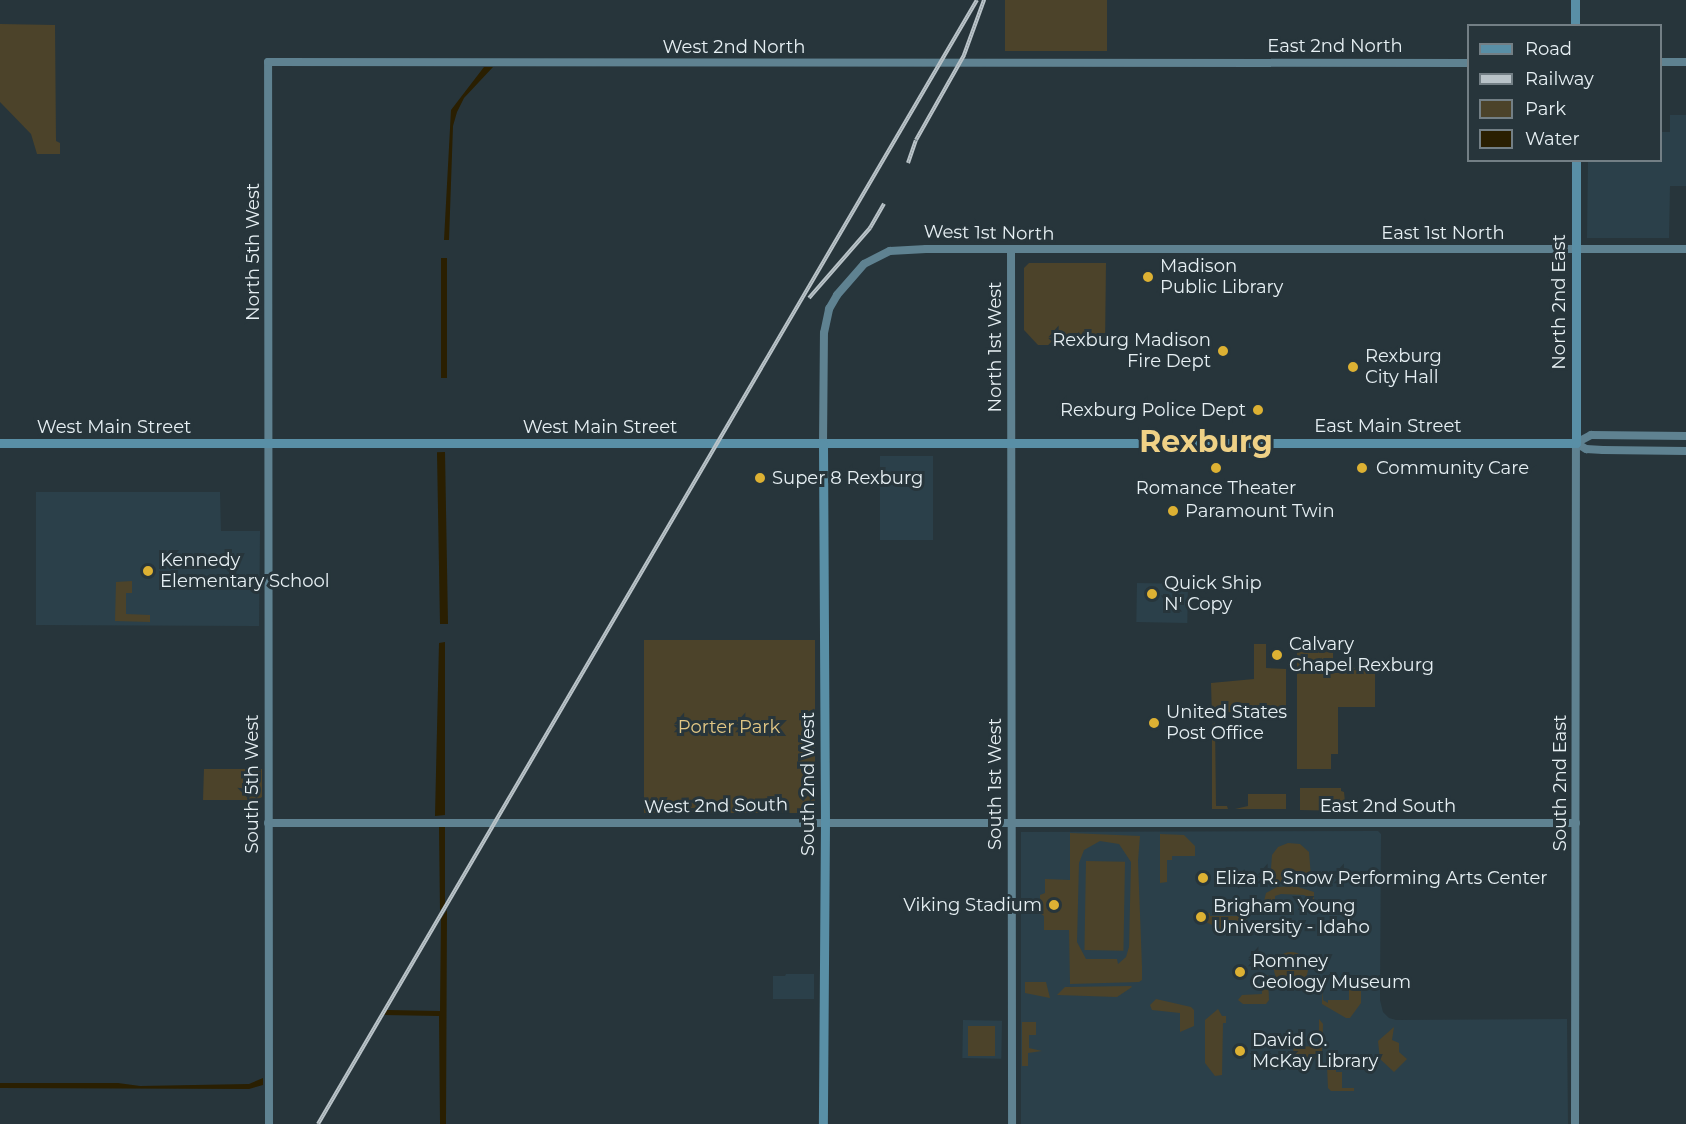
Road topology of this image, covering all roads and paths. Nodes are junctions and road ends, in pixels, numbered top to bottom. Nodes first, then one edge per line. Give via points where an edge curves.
1 (1575, 0) edge
2 (1575, 24) edge
3 (268, 62) joint
4 (1201, 62) joint
5 (1662, 62) edge
6 (1686, 62) edge
7 (1467, 63) edge
8 (1576, 162) edge
9 (1576, 249) junction
10 (1686, 249) edge
11 (1011, 250) junction
12 (1200, 251) joint
13 (1686, 436) edge
14 (0, 443) edge
15 (269, 443) junction
16 (1012, 443) junction
17 (1199, 443) joint
18 (1576, 443) junction
19 (823, 444) junction
20 (1686, 451) edge
21 (825, 821) junction
22 (1012, 821) junction
23 (1199, 821) joint
24 (268, 823) junction
25 (1576, 823) junction
26 (269, 1124) edge
27 (823, 1124) edge
28 (1012, 1124) edge
29 (1575, 1124) edge

1 - 2 main road
3 - 4 street, West 2nd North
3 - 15 street, North 5th West
4 - 7 street, East 2nd North
5 - 6 street
8 - 9 main road, North 2nd East
9 - 10 street, East 1st North
9 - 12 street, East 1st North
9 - 18 main road, North 2nd East
11 - 12 street, West 1st North
11 - 16 street, North 1st West
11 - 19 street, West 1st North via 882,253 864,264 829,309 824,333
13 - 18 street, East Main Street via 1591,435
14 - 15 main road, West Main Street
15 - 19 main road, West Main Street
15 - 24 street, South 5th West
16 - 17 main road, West Main Street
16 - 19 main road, West Main Street
16 - 22 street, South 1st West
17 - 18 main road, East Main Street
18 - 20 street, East Main Street via 1586,449
18 - 25 street, South 2nd East
19 - 21 main road, South 2nd West
21 - 22 street, West 2nd South
21 - 24 street, West 2nd South
21 - 27 main road, South 2nd West
22 - 23 street, West 2nd South
22 - 28 street, South 1st West
23 - 25 street, East 2nd South
24 - 26 street, South 5th West
25 - 29 street, South 2nd East

